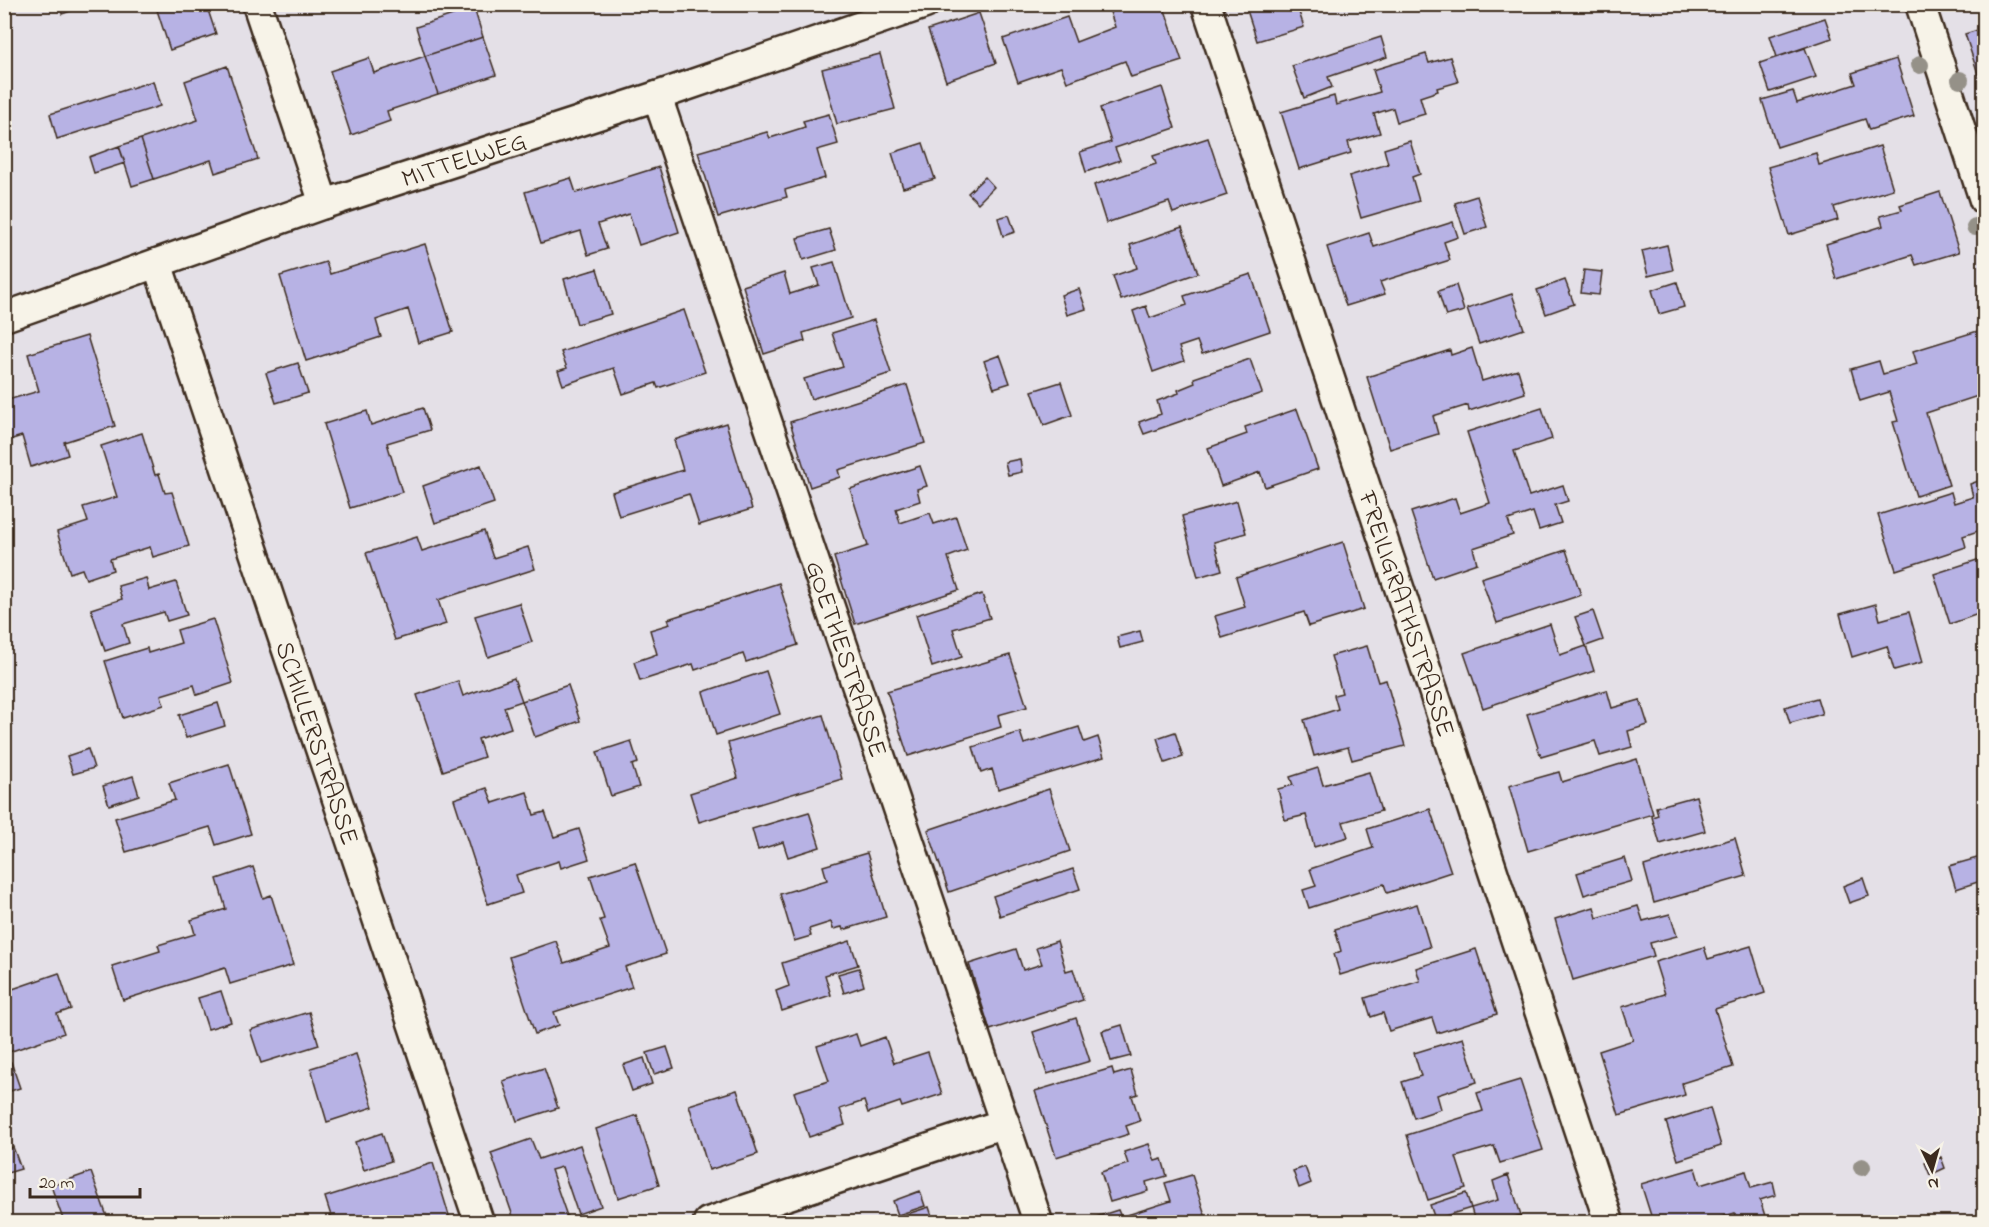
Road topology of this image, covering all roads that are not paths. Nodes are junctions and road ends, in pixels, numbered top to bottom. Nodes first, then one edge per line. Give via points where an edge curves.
1 (257, 4) edge
2 (925, 4) edge
3 (1206, 4) edge
4 (1920, 4) edge
5 (657, 96) junction
6 (1984, 200) edge
7 (324, 204) junction
8 (157, 263) junction
9 (4, 317) edge
10 (1005, 1123) junction
11 (479, 1222) edge
12 (708, 1222) edge
13 (1038, 1222) edge
14 (1609, 1222) edge

1 - 7 street
2 - 5 street, MITTELWEG
3 - 14 street, FREILIGRATHSTRASSE
4 - 6 street
5 - 7 street, MITTELWEG
5 - 10 street, GOETHESTRASSE
7 - 8 street, MITTELWEG
8 - 9 street, MITTELWEG
8 - 11 street, SCHILLERSTRASSE
10 - 12 street
10 - 13 street, GOETHESTRASSE

